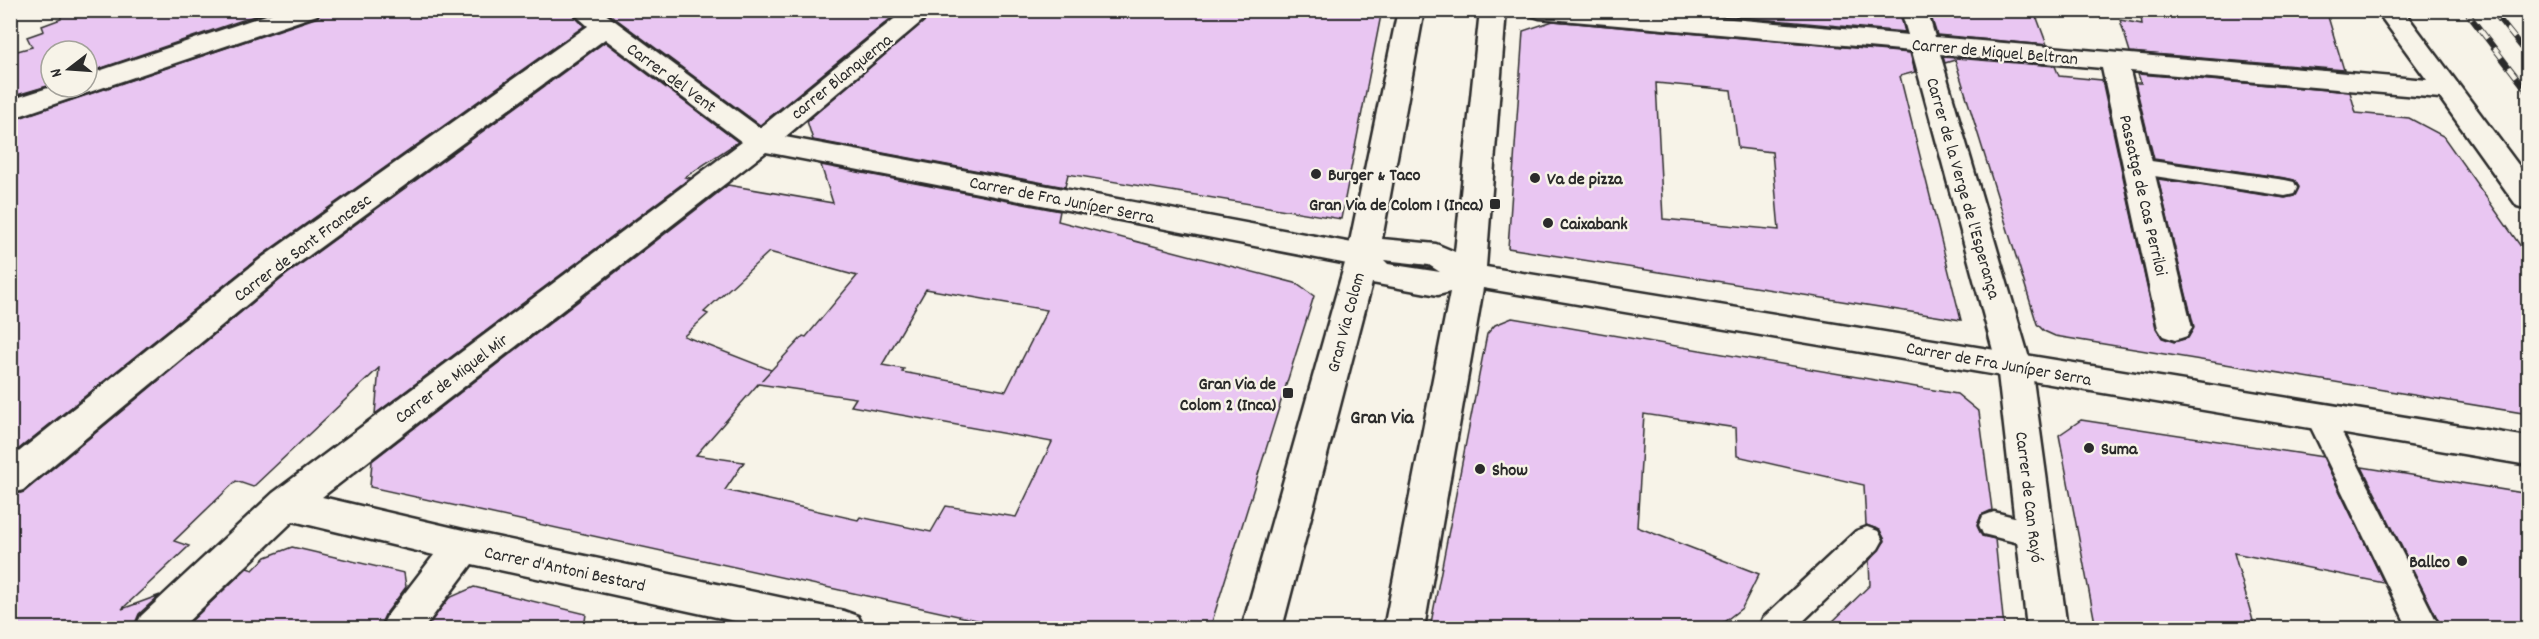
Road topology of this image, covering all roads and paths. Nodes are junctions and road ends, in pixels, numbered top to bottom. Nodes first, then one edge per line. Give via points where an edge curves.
1 (308, 10) edge
2 (922, 10) edge
3 (1411, 10) edge
4 (1493, 10) edge
5 (1539, 10) edge
6 (1914, 10) edge
7 (2389, 10) edge
8 (594, 19) edge
9 (1923, 45) junction
10 (2114, 62) junction
11 (99, 80) edge
12 (2451, 92) junction
13 (43, 99) edge
14 (10, 110) edge
15 (761, 142) junction
16 (2138, 167) junction
17 (2285, 188) dead end
18 (2529, 200) edge
19 (1363, 256) junction
20 (1469, 275) junction
21 (2175, 328) dead end
22 (2014, 365) junction
23 (2320, 417) junction
24 (2529, 452) edge
25 (10, 480) edge
26 (286, 504) junction
27 (1994, 525) dead end
28 (2035, 534) junction
29 (1867, 540) dead end
30 (463, 546) junction
31 (155, 628) edge
32 (401, 628) edge
33 (844, 628) edge
34 (1262, 628) edge
35 (1404, 628) edge
36 (1775, 628) edge
37 (2047, 628) edge
38 (2424, 628) edge

1 - 11 street
2 - 15 street, carrer Blanquerna
3 - 19 street, Gran Via Colom
4 - 20 street
5 - 9 street, Carrer de Miquel Beltran
6 - 9 street, Carrer de la Verge de l'Esperança
7 - 12 street
8 - 15 street, Carrer del Vent
8 - 25 street, Carrer de Sant Francesc via 274,265
9 - 10 street, Carrer de Miquel Beltran
9 - 22 street, Carrer de la Verge de l'Esperança
10 - 12 street, Carrer de Miquel Beltran
10 - 16 street, Passatge de Cas Perriloi
12 - 18 street
13 - 14 street
15 - 19 street, Carrer de Fra Juníper Serra
15 - 26 street, Carrer de Miquel Mir
16 - 17 lane
16 - 21 street, Passatge de Cas Perriloi
19 - 20 street, Carrer de Fra Juníper Serra via 1378,274 1438,284
19 - 34 street, Gran Via Colom
20 - 22 street, Carrer de Fra Juníper Serra
20 - 35 street
22 - 23 street, Carrer de Fra Juníper Serra
22 - 28 street, Carrer de Can Rayó
23 - 24 street, Carrer de Fra Juníper Serra
23 - 38 lane
26 - 30 street, Carrer d'Antoni Bestard
26 - 31 street, Carrer de Miquel Mir
27 - 28 lane
28 - 37 street, Carrer de Can Rayó
29 - 36 lane
30 - 32 street
30 - 33 street, Carrer d'Antoni Bestard

